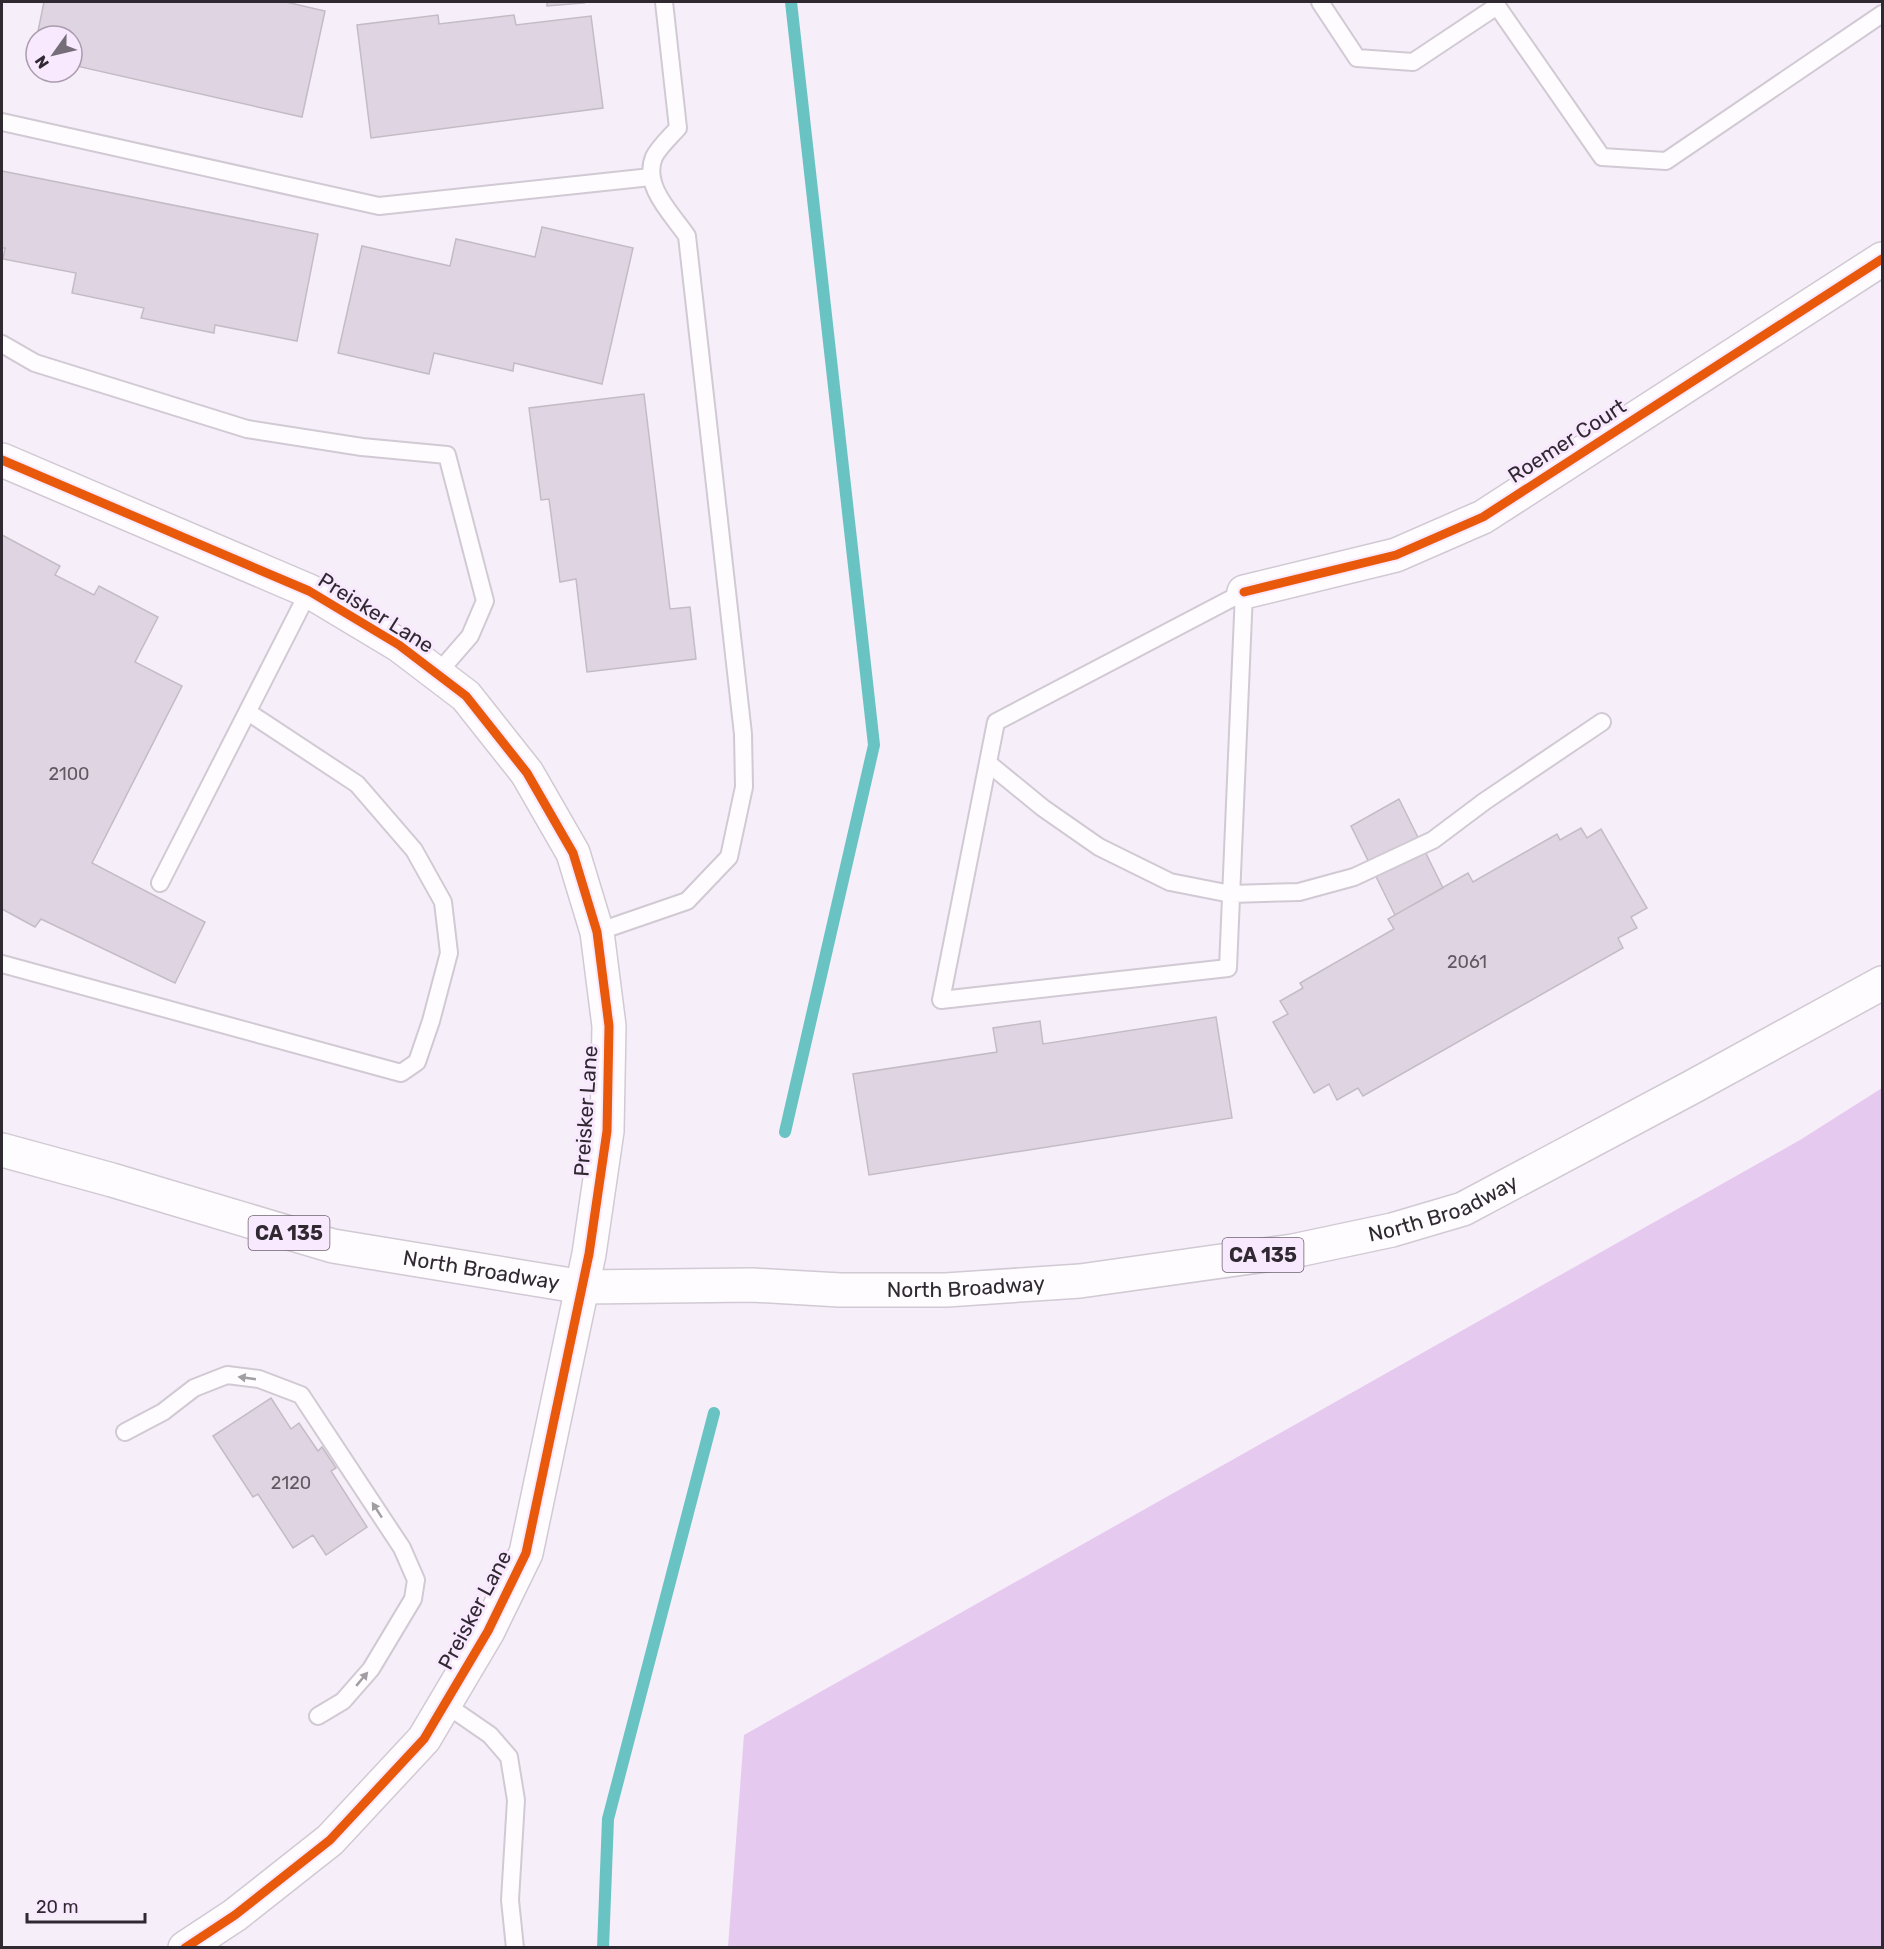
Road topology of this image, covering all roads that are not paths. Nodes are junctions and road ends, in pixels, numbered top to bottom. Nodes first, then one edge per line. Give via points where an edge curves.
1 (664, 2) edge
2 (1320, 2) edge
3 (1497, 4) edge
4 (1882, 14) edge
5 (2, 123) edge
6 (651, 177) junction
7 (1882, 259) edge
8 (2, 344) edge
9 (2, 460) edge
10 (309, 591) junction
11 (1244, 592) junction
12 (437, 674) junction
13 (248, 712) junction
14 (1602, 722) dead end
15 (988, 763) junction
16 (160, 883) dead end
17 (1231, 894) junction
18 (597, 932) junction
19 (2, 964) edge
20 (1882, 983) edge
21 (2, 1150) edge
22 (583, 1287) junction
23 (125, 1432) dead end
24 (445, 1704) junction
25 (318, 1716) dead end
26 (186, 1947) edge
27 (514, 1947) edge

1 - 6 lane via 678,128 654,157
2 - 3 lane via 1357,58 1413,62
3 - 4 lane via 1602,157 1666,160
5 - 6 lane via 379,206
6 - 18 lane via 687,236 743,734 744,787 729,856 687,901
7 - 11 street, Roemer Court via 1483,517 1396,555
8 - 12 lane via 35,363 247,429 362,447 447,455 485,601 470,636
9 - 10 street, Preisker Lane
10 - 12 street, Preisker Lane via 399,645
10 - 13 lane
11 - 15 lane via 996,722
11 - 17 lane
12 - 18 street, Preisker Lane via 466,696 527,773 573,854
13 - 16 lane
13 - 19 lane via 357,784 414,850 443,902 449,952 417,1062 401,1073
14 - 17 lane via 1432,840 1383,863 1299,892
15 - 17 lane via 1100,847 1170,882
15 - 17 lane via 941,1000 1228,968
18 - 22 street, Preisker Lane via 609,1026 607,1131
20 - 22 street, North Broadway / CA 135 via 1463,1209 1392,1230 1293,1251 1080,1281 946,1290 752,1285
21 - 22 street, North Broadway / CA 135 via 333,1246
22 - 24 street, Preisker Lane via 526,1553 488,1631
25 -> 23 lane via 343,1701 370,1669 413,1599 416,1580 402,1548 301,1395 259,1379 227,1375 194,1388 163,1412
24 - 26 street, Preisker Lane via 424,1739 330,1840 235,1915
24 - 27 lane via 490,1735 509,1757 516,1800 510,1900

